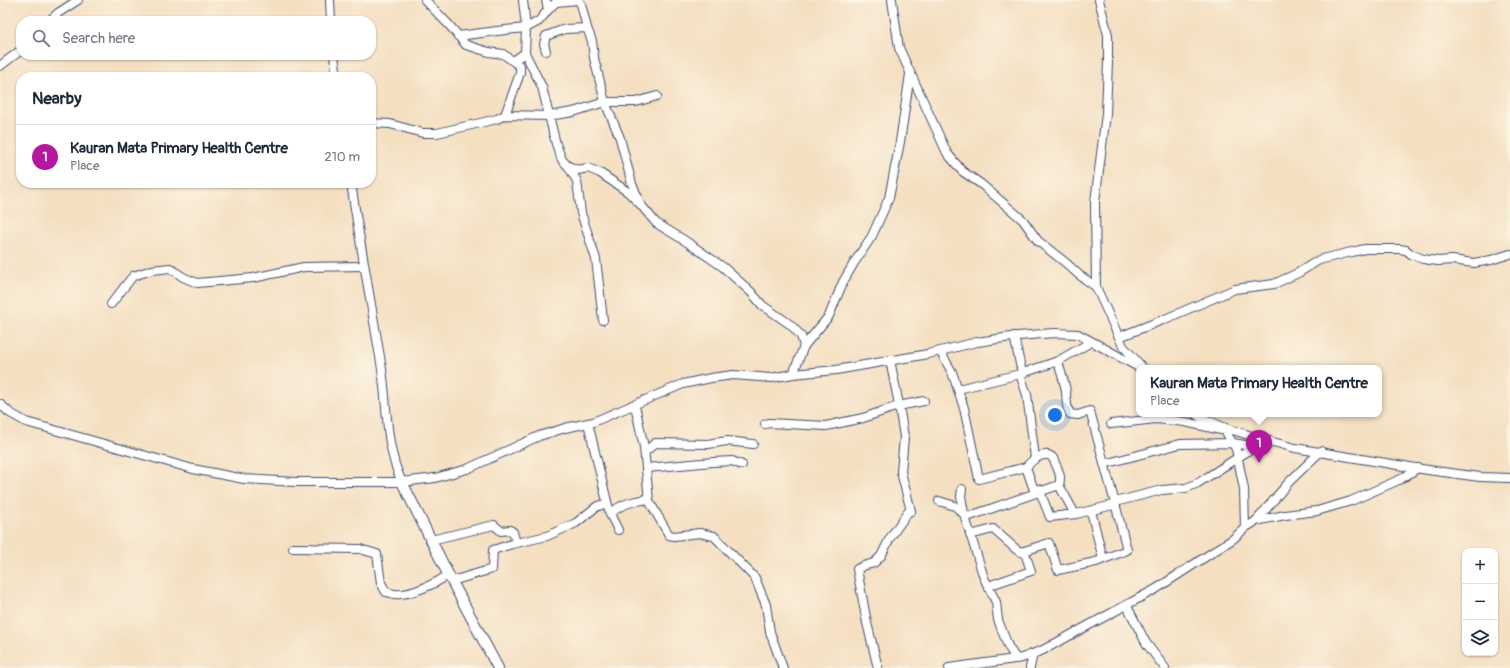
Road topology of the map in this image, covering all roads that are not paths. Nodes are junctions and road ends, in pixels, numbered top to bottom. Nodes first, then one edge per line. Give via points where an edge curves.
1 (63, 0) edge
2 (78, 0) edge
3 (330, 0) edge
4 (425, 0) edge
5 (523, 0) edge
6 (546, 0) edge
7 (892, 0) edge
8 (1099, 0) edge
9 (548, 10) junction
10 (58, 13) junction
11 (55, 16) edge
12 (332, 16) edge
13 (526, 28) junction
14 (587, 28) junction
15 (458, 36) junction
16 (546, 51) dead end
17 (525, 53) junction
18 (16, 54) edge
19 (334, 60) edge
20 (513, 61) junction
21 (0, 66) edge
22 (336, 72) edge
23 (910, 73) junction
24 (657, 96) dead end
25 (606, 102) junction
26 (505, 115) junction
27 (549, 116) junction
28 (376, 123) edge
29 (568, 166) junction
30 (353, 188) edge
31 (641, 204) junction
32 (1510, 254) edge
33 (364, 266) junction
34 (1096, 287) junction
35 (111, 304) dead end
36 (603, 320) dead end
37 (1014, 336) junction
38 (1119, 337) junction
39 (1091, 342) junction
40 (804, 346) junction
41 (940, 351) junction
42 (890, 360) junction
43 (1058, 361) junction
44 (1140, 365) edge
45 (1136, 366) edge
46 (1021, 373) junction
47 (793, 374) junction
48 (958, 389) junction
49 (924, 401) dead end
50 (0, 404) edge
51 (632, 405) junction
52 (899, 405) junction
53 (1200, 417) edge
54 (588, 423) junction
55 (764, 424) dead end
56 (1111, 424) dead end
57 (1224, 429) junction
58 (1270, 441) junction
59 (753, 444) dead end
60 (1233, 444) junction
61 (1262, 448) junction
62 (645, 452) junction
63 (1321, 452) junction
64 (1238, 457) junction
65 (1035, 458) junction
66 (1104, 464) junction
67 (742, 465) dead end
68 (1026, 467) junction
69 (647, 468) junction
70 (1418, 468) junction
71 (1510, 478) edge
72 (402, 482) junction
73 (1059, 485) junction
74 (962, 489) dead end
75 (1040, 491) junction
76 (649, 498) junction
77 (939, 501) dead end
78 (607, 503) junction
79 (1115, 504) junction
80 (1091, 511) junction
81 (610, 514) junction
82 (964, 514) junction
83 (1075, 514) junction
84 (1256, 521) junction
85 (1245, 528) junction
86 (618, 530) dead end
87 (970, 535) junction
88 (431, 540) junction
89 (516, 543) junction
90 (293, 548) dead end
91 (1021, 552) junction
92 (1103, 559) junction
93 (450, 578) junction
94 (988, 586) junction
95 (1126, 606) junction
96 (1033, 654) junction
97 (1016, 659) junction
98 (498, 668) edge
99 (783, 668) edge
100 (878, 668) edge
101 (949, 668) edge
102 (1030, 668) edge
103 (1165, 668) edge

1 - 10 street
2 - 10 street
3 - 12 street
4 - 15 street
5 - 13 street
6 - 9 street
7 - 23 street via 899,48
8 - 34 street via 1108,35 1108,62 1106,114 1094,202
9 - 13 street via 539,21
9 - 14 street via 556,2 578,0
10 - 11 street
13 - 15 street
13 - 17 street
14 - 16 street via 565,29 546,36
14 - 25 street
15 - 20 street via 466,45 503,54
17 - 20 street
17 - 27 street via 542,87
18 - 21 street
19 - 22 street
20 - 26 street via 520,66 520,73
23 - 34 street via 947,153 962,171 1023,220 1043,246
23 - 40 street via 889,198 872,236 843,282 828,316
24 - 25 street via 636,102
25 - 27 street
25 - 31 street via 620,138 632,184
26 - 27 street
26 - 28 street via 437,134
27 - 29 street via 562,160
29 - 31 street via 578,170 588,168 600,173
29 - 36 street via 577,181 581,212 596,258
30 - 33 street
31 - 40 street via 656,223 723,267 762,305 791,325 801,336
32 - 38 street via 1474,263 1423,259 1399,249 1365,249 1319,260 1274,284 1235,289
33 - 35 street via 304,267 254,278 197,283 170,268 152,270 133,276
33 - 72 street via 381,364 388,434
34 - 38 street
37 - 39 street via 1078,334
37 - 41 street
37 - 46 street
38 - 44 street via 1123,346
39 - 43 street
39 - 45 street
40 - 47 street
41 - 42 street
41 - 48 street
42 - 47 street via 836,370
42 - 52 street
43 - 46 street
43 - 66 street via 1066,392 1066,407 1070,414 1078,415 1090,411
46 - 48 street
46 - 65 street via 1027,395
47 - 51 street via 771,378 733,375 711,378 683,384
48 - 68 street via 979,479
49 - 52 street
50 - 72 street via 26,422 193,470 244,479 296,482
51 - 54 street
51 - 62 street via 636,410
52 - 55 street via 863,418 826,426
52 - 100 street via 904,437 901,472 910,512 890,538 881,556 874,563 857,569
53 - 57 street
54 - 72 street via 539,436 467,469 435,478
54 - 78 street
56 - 57 street via 1156,419
57 - 58 street
57 - 60 street
58 - 61 street via 1270,444
58 - 63 street
59 - 62 street via 727,441 708,444 655,443
60 - 61 street
60 - 64 street
60 - 66 street via 1180,444
61 - 64 street via 1248,451
62 - 69 street
63 - 70 street
63 - 84 street via 1289,482
64 - 79 street via 1186,488 1162,490
64 - 85 street via 1244,489
65 - 68 street
65 - 73 street via 1052,458 1061,479
66 - 79 street
67 - 69 street via 732,461
68 - 75 street via 1034,490
69 - 76 street
70 - 71 street via 1480,477
70 - 84 street via 1401,479 1351,501 1317,511
72 - 88 main road
73 - 75 street
73 - 83 street
74 - 82 street
75 - 82 street via 970,516
75 - 83 street via 1050,517
76 - 81 street via 629,502 617,507
76 - 99 street via 669,535 700,533 714,536 755,578 766,605 770,632
77 - 82 street via 955,506
78 - 81 street
78 - 89 street via 596,507 576,523 547,536
79 - 80 street
79 - 92 street via 1127,550
80 - 83 street
80 - 92 street
81 - 86 street
82 - 87 street
84 - 85 street
85 - 95 street via 1233,539 1156,590
87 - 91 street via 992,529
87 - 94 street
88 - 89 street via 494,525 501,531 510,530
88 - 93 main road
89 - 93 street via 493,550 492,569
90 - 93 street via 360,549 377,554 381,583 386,592 396,595
91 - 92 street via 1049,543 1058,570
91 - 94 street via 1025,553 1031,571
93 - 98 main road
94 - 97 street via 996,602 998,620
95 - 96 street
95 - 103 street via 1146,643
96 - 97 street
96 - 102 street
97 - 101 street

